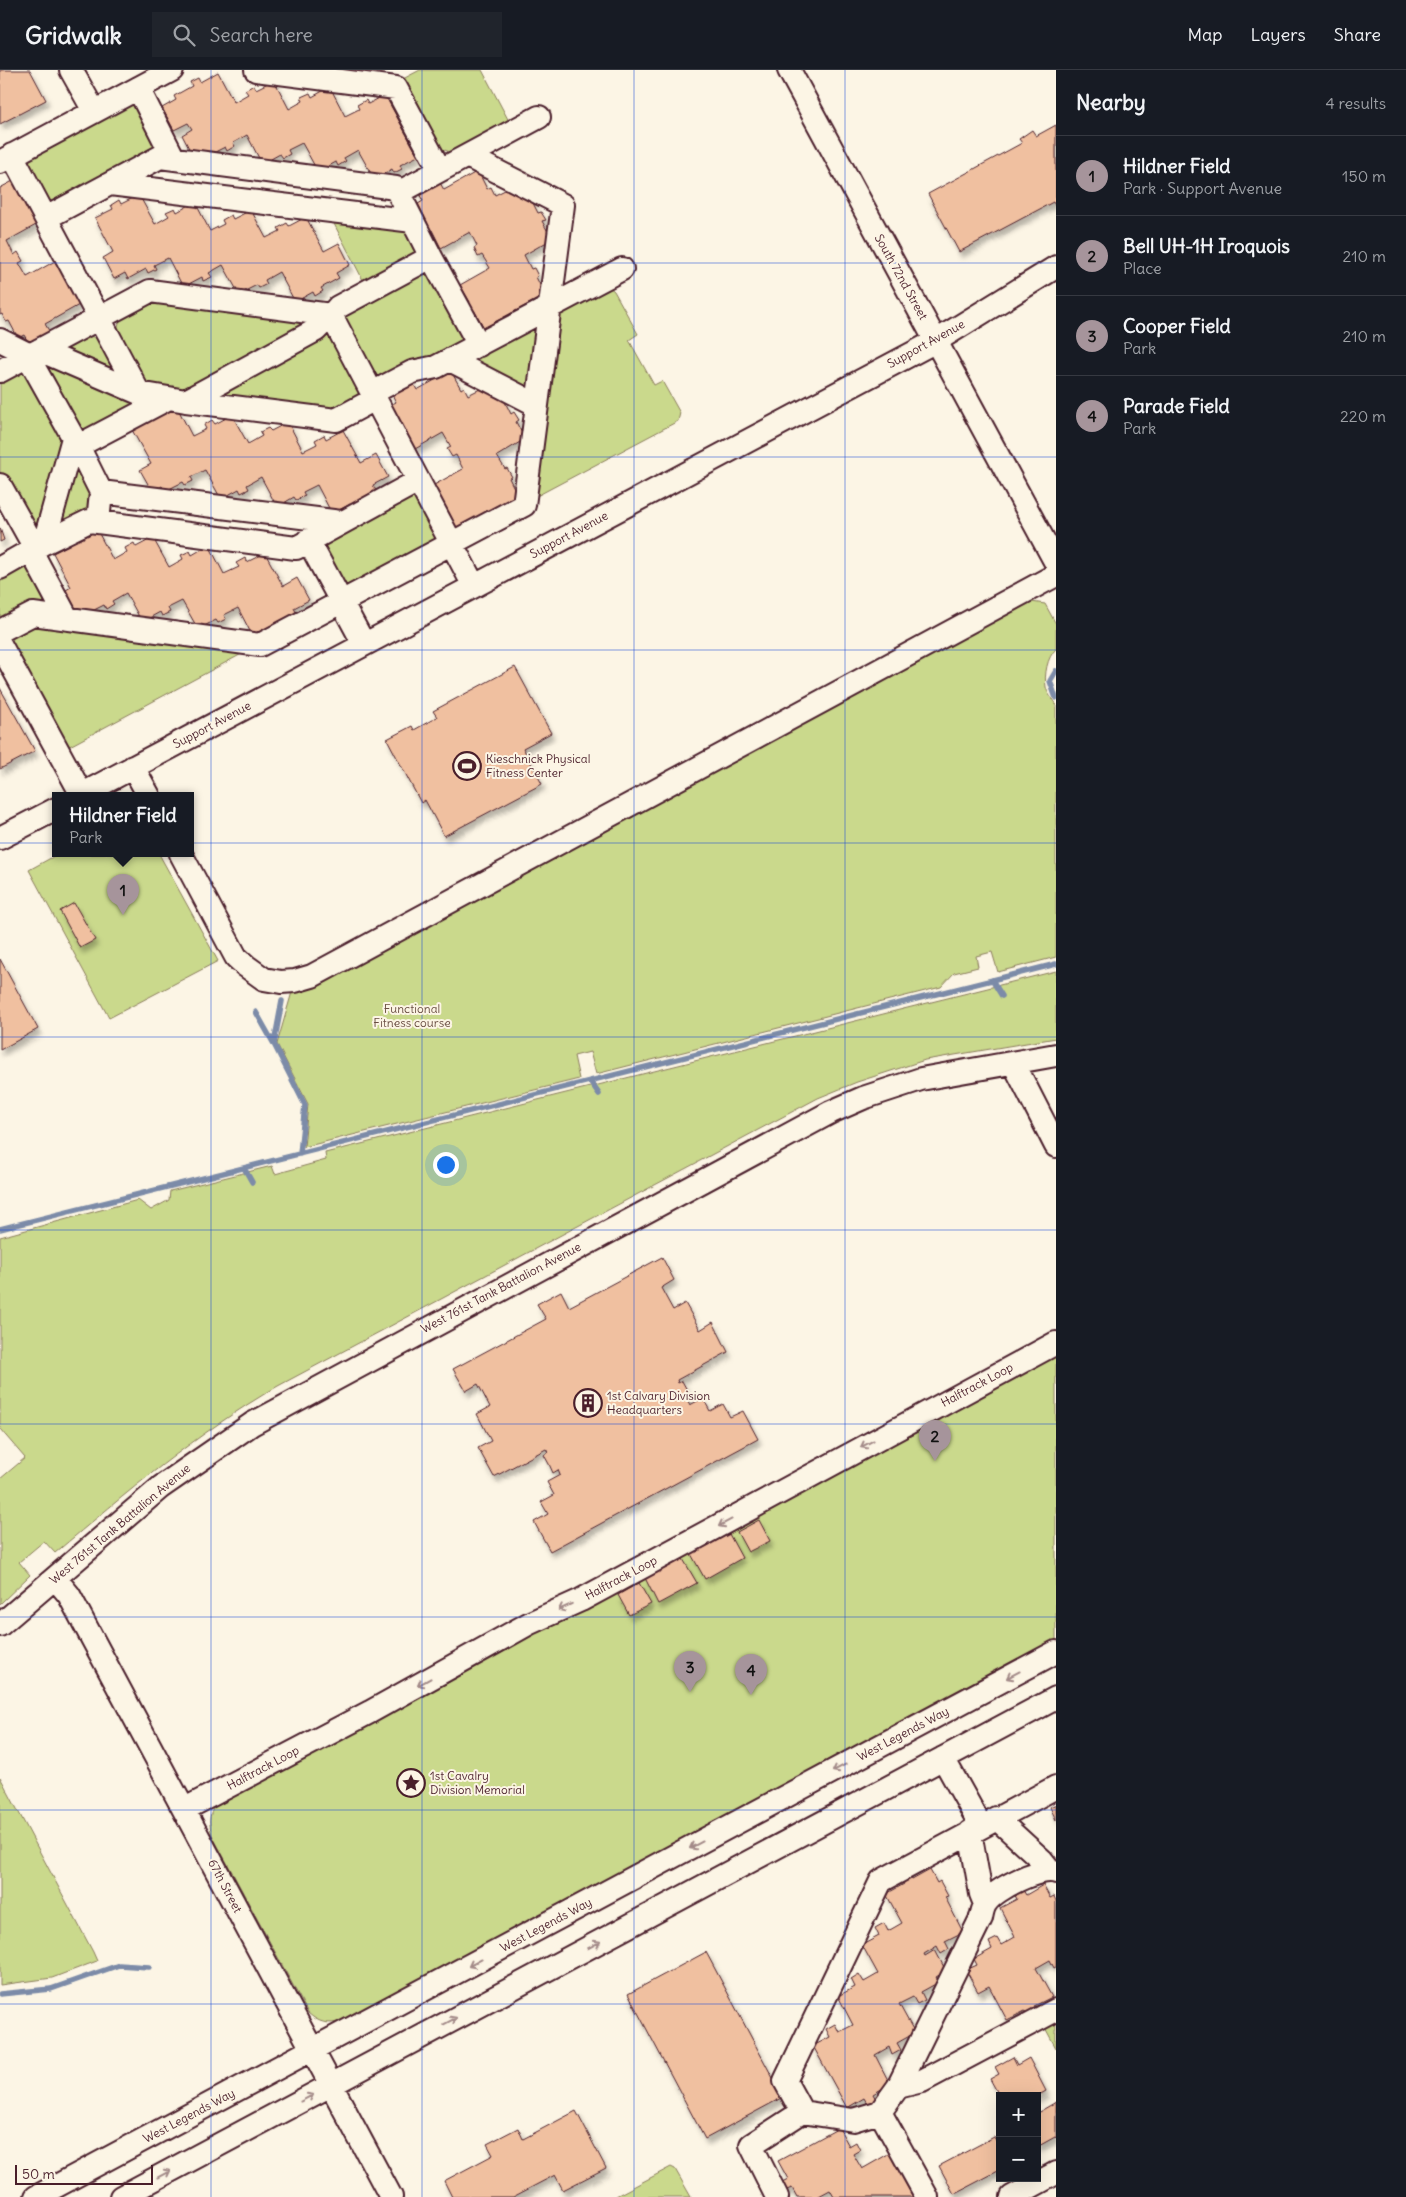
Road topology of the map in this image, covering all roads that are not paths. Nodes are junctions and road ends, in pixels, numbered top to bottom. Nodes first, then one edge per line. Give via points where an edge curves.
1 (71, 70) edge
2 (172, 70) edge
3 (256, 70) edge
4 (789, 70) edge
5 (391, 79) edge
6 (138, 88) junction
7 (94, 111) junction
8 (539, 117) dead end
9 (467, 156) junction
10 (6, 159) edge
11 (174, 159) junction
12 (440, 170) junction
13 (110, 184) junction
14 (398, 192) junction
15 (46, 218) junction
16 (413, 221) junction
17 (431, 257) junction
18 (1056, 267) edge
19 (622, 269) dead end
20 (550, 307) junction
21 (331, 315) junction
22 (100, 318) junction
23 (0, 340) edge
24 (936, 341) junction
25 (479, 345) junction
26 (34, 353) junction
27 (450, 360) junction
28 (0, 371) edge
29 (139, 393) junction
30 (374, 396) junction
31 (177, 399) junction
32 (537, 405) junction
33 (75, 442) junction
34 (418, 481) junction
35 (0, 485) edge
36 (101, 492) junction
37 (98, 522) junction
38 (341, 522) junction
39 (308, 540) junction
40 (452, 544) junction
41 (37, 547) junction
42 (1056, 563) edge
43 (0, 568) edge
44 (1056, 575) edge
45 (474, 586) junction
46 (342, 602) junction
47 (67, 618) junction
48 (0, 631) edge
49 (0, 644) edge
50 (364, 644) junction
51 (133, 767) junction
52 (78, 792) edge
53 (86, 792) edge
54 (147, 792) edge
55 (52, 811) edge
56 (0, 838) edge
57 (183, 857) edge
58 (1056, 1055) edge
59 (1014, 1064) junction
60 (1056, 1146) edge
61 (1056, 1343) edge
62 (55, 1578) junction
63 (0, 1626) edge
64 (1056, 1652) edge
65 (1056, 1698) edge
66 (943, 1758) junction
67 (1056, 1787) edge
68 (184, 1810) junction
69 (982, 1825) junction
70 (1053, 1871) edge
71 (985, 1904) junction
72 (1056, 2010) edge
73 (313, 2050) junction
74 (332, 2085) junction
75 (898, 2087) junction
76 (802, 2112) junction
77 (880, 2112) junction
78 (1056, 2173) edge
79 (36, 2197) edge
80 (121, 2197) edge
81 (391, 2197) edge
82 (777, 2197) edge
83 (927, 2197) edge
84 (1012, 2197) edge

1 - 7 street
2 - 6 street
3 - 5 street
4 - 24 street, South 72nd Street
5 - 12 street
6 - 7 street
6 - 11 street
7 - 10 street
8 - 9 street
9 - 12 street
9 - 20 street via 563,205
10 - 15 street
11 - 13 street via 160,157
11 - 14 street via 396,188
12 - 14 street
13 - 15 street
13 - 16 street
14 - 16 street
15 - 22 street
16 - 17 street
17 - 21 street via 338,307
17 - 25 street
18 - 24 street, Support Avenue
19 - 20 street
20 - 25 street
20 - 32 street
21 - 22 street via 150,291
21 - 30 street
21 - 31 street via 316,330
22 - 26 street
22 - 29 street
23 - 26 street via 26,353
24 - 42 street, South 72nd Street
24 - 45 street, Support Avenue
25 - 27 street
26 - 28 street
26 - 29 street
26 - 33 street
27 - 30 street via 436,368 412,372
27 - 32 street
29 - 31 street
30 - 31 street via 336,420
30 - 34 street
31 - 33 street
32 - 40 street via 524,505
33 - 36 street
33 - 41 street
34 - 38 street
34 - 40 street
35 - 41 street
36 - 37 street
36 - 38 street
37 - 39 street via 296,548
37 - 41 street via 89,521
38 - 39 street
39 - 46 street
40 - 45 street
40 - 46 street
41 - 43 street
41 - 47 street
44 - 57 street via 312,976 281,982 264,979 236,957
45 - 50 street, Support Avenue
46 - 47 street via 260,645
46 - 50 street
47 - 48 street via 33,614
49 - 52 street
50 - 51 street, Support Avenue
51 - 53 street, Support Avenue
51 - 54 street
55 - 56 street
58 - 59 street, West 761st Tank Battalion Avenue
59 - 60 street
59 - 62 street, West 761st Tank Battalion Avenue via 921,1079 863,1098 678,1193 252,1424 161,1487
61 -> 68 street, Halftrack Loop
62 - 63 street, West 761st Tank Battalion Avenue
62 - 68 street, 67th Street via 70,1595
64 -> 73 street, West Legends Way
65 - 66 street
66 - 69 street
74 -> 66 street
67 - 69 street
68 - 73 street, 67th Street
69 - 70 street via 1042,1860
69 - 71 street via 980,1894
69 - 76 street via 881,1881 785,2081
70 - 71 street via 1027,1876 994,1894
71 - 75 street
72 - 75 street via 922,2081
73 - 74 street, 67th Street
73 - 79 street, West Legends Way
80 -> 74 street
74 - 81 street, 67th Street
75 - 77 street
76 - 77 street via 853,2120
76 - 82 street via 751,2145
77 - 83 street
78 - 84 street

